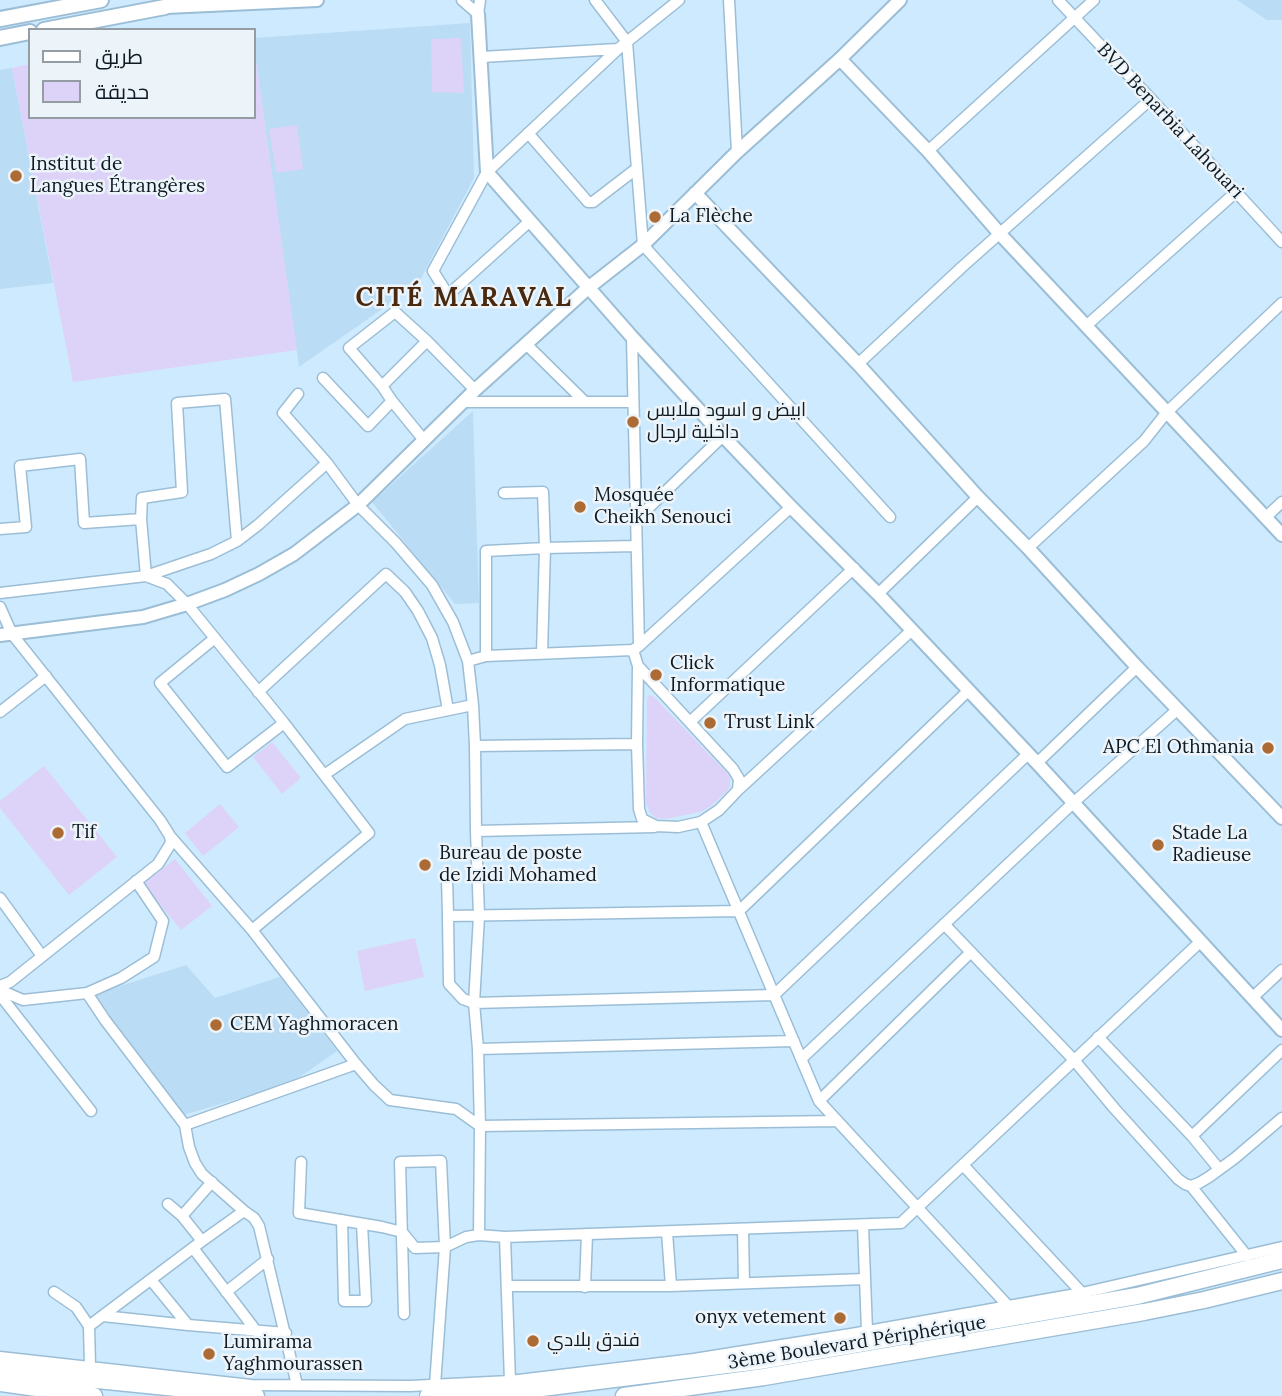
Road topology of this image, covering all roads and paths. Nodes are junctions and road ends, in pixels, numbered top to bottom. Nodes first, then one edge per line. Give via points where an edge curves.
1 (101, 0) edge
2 (179, 0) edge
3 (317, 0) edge
4 (462, 0) edge
5 (480, 0) edge
6 (595, 0) edge
7 (679, 0) edge
8 (729, 0) edge
9 (900, 0) edge
10 (1058, 0) edge
11 (1094, 0) edge
12 (165, 7) junction
13 (478, 14) junction
14 (3, 15) edge
15 (1073, 18) junction
16 (55, 28) edge
17 (28, 32) edge
18 (0, 38) edge
19 (627, 42) junction
20 (618, 49) junction
21 (482, 57) junction
22 (840, 59) junction
23 (1151, 99) junction
24 (528, 133) junction
25 (928, 151) junction
26 (737, 152) junction
27 (636, 169) junction
28 (486, 172) junction
29 (1236, 192) junction
30 (695, 193) junction
31 (530, 221) junction
32 (1000, 234) junction
33 (1282, 242) edge
34 (643, 245) junction
35 (588, 288) junction
36 (1282, 303) edge
37 (1086, 326) junction
38 (632, 337) junction
39 (427, 341) junction
40 (526, 344) junction
41 (858, 364) junction
42 (323, 378) dead end
43 (382, 386) junction
44 (475, 390) junction
45 (298, 394) dead end
46 (391, 401) junction
47 (462, 402) junction
48 (585, 402) junction
49 (633, 402) junction
50 (1167, 412) junction
51 (723, 436) junction
52 (423, 439) junction
53 (327, 463) junction
54 (504, 493) dead end
55 (978, 497) junction
56 (1282, 502) edge
57 (358, 505) junction
58 (791, 507) junction
59 (890, 517) dead end
60 (1265, 517) junction
61 (141, 519) junction
62 (635, 521) junction
63 (0, 529) edge
64 (1282, 535) edge
65 (237, 541) junction
66 (635, 546) junction
67 (545, 548) junction
68 (1027, 548) junction
69 (854, 568) junction
70 (146, 576) junction
71 (0, 593) edge
72 (878, 593) junction
73 (187, 604) junction
74 (0, 607) edge
75 (912, 630) junction
76 (6, 634) edge
77 (215, 638) junction
78 (636, 648) junction
79 (542, 653) junction
80 (486, 656) junction
81 (468, 661) junction
82 (638, 666) junction
83 (1137, 667) junction
84 (46, 676) junction
85 (968, 691) junction
86 (258, 692) junction
87 (473, 705) junction
88 (1178, 709) junction
89 (449, 710) junction
90 (0, 712) edge
91 (690, 722) junction
92 (284, 723) junction
93 (637, 744) junction
94 (475, 746) junction
95 (1032, 759) junction
96 (324, 775) junction
97 (738, 790) junction
98 (1072, 804) junction
99 (1282, 818) edge
100 (701, 822) junction
101 (656, 827) junction
102 (476, 831) junction
103 (170, 836) junction
104 (447, 877) dead end
105 (136, 881) junction
106 (0, 898) edge
107 (738, 911) junction
108 (448, 916) junction
109 (479, 916) junction
110 (944, 924) junction
111 (252, 930) junction
112 (1200, 942) junction
113 (971, 952) junction
114 (42, 956) junction
115 (1282, 970) edge
116 (0, 990) edge
117 (87, 993) junction
118 (774, 995) junction
119 (1252, 998) junction
120 (474, 1003) junction
121 (1282, 1030) edge
122 (1098, 1037) junction
123 (794, 1041) junction
124 (478, 1049) junction
125 (1282, 1050) edge
126 (802, 1059) junction
127 (1074, 1060) junction
128 (356, 1064) junction
129 (819, 1101) junction
130 (91, 1111) dead end
131 (1282, 1118) edge
132 (836, 1121) junction
133 (185, 1125) junction
134 (480, 1126) junction
135 (1192, 1136) junction
136 (301, 1162) dead end
137 (963, 1165) junction
138 (1219, 1169) junction
139 (212, 1182) junction
140 (1191, 1186) junction
141 (168, 1204) dead end
142 (917, 1208) junction
143 (244, 1211) junction
144 (182, 1216) junction
145 (342, 1220) junction
146 (362, 1224) junction
147 (863, 1226) junction
148 (744, 1229) junction
149 (402, 1232) junction
150 (667, 1232) junction
151 (587, 1234) junction
152 (479, 1235) junction
153 (505, 1237) junction
154 (202, 1241) junction
155 (445, 1247) junction
156 (1282, 1247) edge
157 (193, 1248) junction
158 (1247, 1255) junction
159 (268, 1259) junction
160 (1282, 1260) edge
161 (865, 1279) junction
162 (151, 1280) junction
163 (1282, 1281) edge
164 (744, 1283) junction
165 (507, 1286) junction
166 (671, 1286) junction
167 (584, 1287) junction
168 (54, 1292) dead end
169 (226, 1292) junction
170 (1082, 1293) junction
171 (1013, 1311) junction
172 (404, 1314) dead end
173 (103, 1316) junction
174 (188, 1325) junction
175 (89, 1326) junction
176 (867, 1331) junction
177 (257, 1332) junction
178 (286, 1333) junction
179 (0, 1357) edge
180 (90, 1366) junction
181 (0, 1367) edge
182 (510, 1381) junction
183 (0, 1383) edge
184 (297, 1385) junction
185 (431, 1390) edge
186 (94, 1396) edge
187 (256, 1396) edge
188 (624, 1396) edge

1 - 14 main road
2 - 12 main road
3 - 12 street
4 - 13 street
5 - 13 street
6 - 19 street
7 - 19 street
8 - 26 street
9 - 22 street
10 - 15 street, BVD Benarbia Lahouari
11 - 15 street
12 - 16 main road
13 - 21 street
15 - 23 street, BVD Benarbia Lahouari
15 - 25 street
17 - 18 main road
19 - 20 street
19 - 27 street
20 - 21 street
20 - 24 street
21 - 28 street
22 - 25 street
22 - 26 street
23 - 29 street, BVD Benarbia Lahouari
23 - 32 street
24 - 27 street via 588,202
24 - 28 street
25 - 32 street
26 - 30 street
27 - 34 street
28 - 31 street
28 - 31 street via 433,271 448,295
29 - 33 street, BVD Benarbia Lahouari
29 - 37 street
30 - 34 street
30 - 41 street
31 - 35 street
32 - 37 street
32 - 41 street
34 - 35 street
34 - 59 street
35 - 38 street
35 - 40 street
36 - 50 street
37 - 50 street
38 - 49 street
38 - 51 street
39 - 43 street
39 - 43 street via 395,313 349,348
39 - 44 street
40 - 44 street
40 - 48 street
41 - 55 street
42 - 46 street via 368,426
43 - 46 street
44 - 47 street
45 - 53 street via 282,413
46 - 52 street
47 - 48 street
47 - 52 street
48 - 49 street
49 - 62 street
50 - 60 street
50 - 68 street via 1144,441
51 - 58 street
51 - 62 street
52 - 57 street
53 - 57 street
53 - 65 street
54 - 67 street via 543,492
55 - 68 street
55 - 72 street
56 - 60 street
57 - 73 street via 294,555 248,580
57 - 81 street via 432,585
58 - 69 street
58 - 78 street
60 - 64 street
61 - 63 street via 83,523 79,459 20,466 26,527
61 - 65 street via 142,498 182,492 177,403 225,398
61 - 70 street
62 - 66 street
65 - 70 street
66 - 67 street
66 - 78 street
67 - 79 street
67 - 80 street via 486,551
68 - 83 street
69 - 72 street
69 - 91 street
70 - 71 street
70 - 73 street via 167,584
72 - 75 street
73 - 76 street via 143,617
73 - 77 street
74 - 76 street
75 - 85 street
75 - 97 street
76 - 84 street
77 - 86 street
77 - 92 street via 160,683 228,767
78 - 79 street
78 - 82 street
79 - 80 street
80 - 81 street
81 - 87 street
82 - 91 street
82 - 93 street
83 - 88 street
83 - 95 street
84 - 90 street
84 - 103 street
85 - 95 street
85 - 107 street
86 - 89 street via 386,574 405,592 432,638
86 - 92 street
87 - 89 street
87 - 94 street
88 - 98 street
88 - 99 street
89 - 96 street via 405,719
91 - 97 street via 733,769 739,779
92 - 96 street
93 - 94 street
93 - 101 street via 639,810 642,819
94 - 102 street
95 - 98 street
95 - 118 street
96 - 111 street via 369,833
97 - 100 street
98 - 110 street
98 - 112 street
100 - 101 street
100 - 107 street
101 - 102 street
102 - 109 street
103 - 105 street via 171,843 158,864
103 - 111 street
104 - 108 street
105 - 114 street
105 - 117 street via 163,921 154,957
106 - 114 street
107 - 109 street
107 - 118 street
108 - 109 street
108 - 120 street via 449,984
109 - 120 street
110 - 113 street
110 - 126 street
111 - 128 street
112 - 119 street
112 - 122 street
113 - 127 street
113 - 129 street
114 - 116 street
115 - 119 street
116 - 117 street via 23,1000
116 - 130 street
117 - 133 street
118 - 120 street
118 - 123 street
119 - 121 street
120 - 124 street
122 - 127 street
122 - 135 street
123 - 124 street
123 - 126 street
124 - 134 street
125 - 135 street
126 - 129 street
127 - 137 street
127 - 140 street via 1178,1179
128 - 133 street
128 - 134 street via 390,1100 456,1110
129 - 132 street
131 - 138 street
132 - 134 street
132 - 142 street
133 - 139 street via 195,1163
134 - 152 street
135 - 138 street
136 - 145 street via 299,1213
137 - 142 street
137 - 170 street
138 - 140 street
139 - 143 street
139 - 144 street
140 - 158 street
141 - 144 street
142 - 147 street via 901,1223
142 - 171 street
143 - 154 street
143 - 159 street via 259,1226
144 - 154 street
145 - 146 street
145 - 146 street via 344,1301 366,1301
146 - 149 street
147 - 148 street
147 - 161 street
148 - 150 street
148 - 164 street
149 - 155 street via 415,1248
149 - 155 street via 401,1162 441,1161
149 - 172 street
150 - 151 street
150 - 166 street
151 - 153 street
151 - 167 street
152 - 153 street
152 - 155 street
153 - 165 street
154 - 157 street
155 - 185 street
156 - 158 street
157 - 162 street
157 - 169 street
158 - 170 street
159 - 169 street
159 - 178 street
160 - 171 highway, 3ème Boulevard Périphérique via 1137,1296
161 - 164 street
161 - 176 street
162 - 173 street
162 - 174 street
163 - 188 highway, 3ème Boulevard Périphérique via 1144,1312 764,1377
164 - 166 street
165 - 167 street
165 - 182 street
166 - 167 street
168 - 175 street via 76,1307
169 - 177 street
170 - 171 street
171 - 176 street
171 - 185 highway, 3ème Boulevard Périphérique via 759,1361 502,1393
173 - 174 street
173 - 175 street
174 - 177 street
175 - 180 street
176 - 182 street via 694,1359
177 - 178 street
178 - 184 street
179 - 180 street
180 - 184 street via 251,1385
181 - 187 highway
182 - 185 street
183 - 186 highway
184 - 185 street

